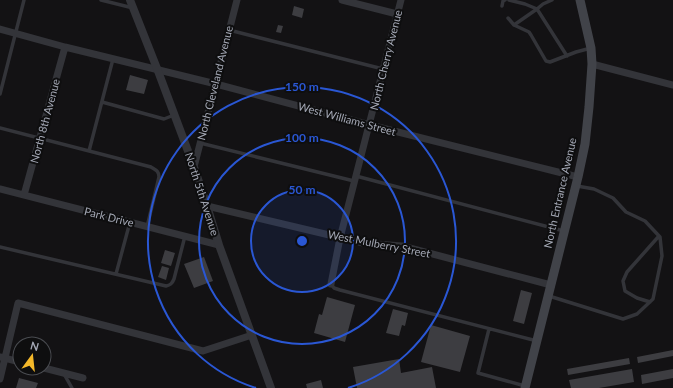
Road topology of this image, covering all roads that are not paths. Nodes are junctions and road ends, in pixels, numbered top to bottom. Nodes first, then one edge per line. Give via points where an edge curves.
1 (24, 0) edge
2 (101, 0) edge
3 (130, 0) edge
4 (237, 0) edge
5 (342, 0) edge
6 (401, 0) edge
7 (505, 0) edge
8 (509, 0) edge
9 (551, 0) edge
10 (580, 0) edge
11 (502, 6) dead end
12 (134, 9) junction
13 (537, 9) junction
14 (397, 14) junction
15 (508, 18) dead end
16 (514, 25) junction
17 (0, 29) edge
18 (229, 30) junction
19 (16, 34) junction
20 (65, 47) junction
21 (591, 48) junction
22 (567, 56) junction
23 (114, 60) junction
24 (592, 64) junction
25 (384, 69) junction
26 (158, 71) junction
27 (216, 84) junction
28 (673, 85) edge
29 (0, 94) edge
30 (102, 102) junction
31 (175, 115) junction
32 (370, 125) junction
33 (0, 128) edge
34 (40, 138) junction
35 (200, 142) junction
36 (89, 151) junction
37 (194, 167) junction
38 (356, 179) junction
39 (577, 182) junction
40 (0, 189) edge
41 (24, 195) junction
42 (207, 206) junction
43 (130, 222) junction
44 (147, 227) junction
45 (565, 231) junction
46 (185, 236) junction
47 (659, 236) junction
48 (340, 238) junction
49 (219, 245) junction
50 (0, 247) edge
51 (116, 274) junction
52 (331, 284) joint
53 (551, 285) junction
54 (548, 296) junction
55 (650, 302) junction
56 (489, 328) junction
57 (252, 335) junction
58 (537, 341) junction
59 (2, 358) edge
60 (12, 360) edge
61 (52, 370) edge
62 (64, 373) junction
63 (83, 378) dead end
64 (0, 379) edge
65 (525, 387) edge
66 (72, 388) edge
67 (271, 388) edge

1 - 19 lane
2 - 12 lane
3 - 12 street, North 5th Avenue
4 - 18 street, North Cleveland Avenue
5 - 14 street
6 - 14 street, North Cherry Avenue
7 - 11 lane
8 - 13 lane
9 - 13 lane
10 - 21 main road, North Entrance Avenue
12 - 26 street, North 5th Avenue
13 - 16 lane
13 - 22 lane
14 - 25 street, North Cherry Avenue
15 - 16 lane
16 - 22 lane via 531,35 547,62
17 - 19 street, West Williams Street
18 - 25 lane
18 - 27 street, North Cleveland Avenue
19 - 20 street, West Williams Street
19 - 29 lane
20 - 23 street, West Williams Street
20 - 34 street, North 8th Avenue
21 - 22 lane
21 - 24 main road, North Entrance Avenue
23 - 26 street, West Williams Street
23 - 30 lane
24 - 28 street
24 - 39 main road, North Entrance Avenue via 585,144
25 - 32 street, North Cherry Avenue
26 - 27 street, West Williams Street
26 - 31 street, North 5th Avenue
27 - 32 street, West Williams Street
27 - 35 street, North Cleveland Avenue
30 - 31 lane via 164,119
30 - 36 lane
31 - 37 street, North 5th Avenue
32 - 38 street, North Cherry Avenue
32 - 39 street, West Williams Street
33 - 34 lane
34 - 36 lane
34 - 41 street, North 8th Avenue
35 - 37 street, North Cleveland Avenue
35 - 38 lane
36 - 44 lane via 156,170 160,178
37 - 42 street, North 5th Avenue
38 - 45 lane
38 - 48 street, North Cherry Avenue
39 - 45 main road, North Entrance Avenue
39 - 47 lane via 612,198 626,212 645,221
40 - 41 street, Park Drive
41 - 43 street, Park Drive
42 - 48 street, West Mulberry Street
42 - 49 street, North 5th Avenue
43 - 44 street, Park Drive
43 - 51 lane
44 - 46 street, Park Drive
45 - 53 main road, North Entrance Avenue
46 - 49 street, Park Drive
46 - 51 lane via 174,279 170,285
47 - 55 lane via 662,256 653,299
47 - 55 lane via 623,280 625,291
48 - 52 street, North Cherry Avenue
48 - 53 street, West Mulberry Street via 363,243 402,246
49 - 57 street, North 5th Avenue
50 - 51 lane
52 - 56 lane via 340,290
53 - 54 main road, North Entrance Avenue
54 - 55 lane via 623,319 638,314
54 - 58 main road, North Entrance Avenue
56 - 58 lane
56 - 65 lane via 478,373
57 - 59 street via 204,351 18,303
57 - 67 street, North 5th Avenue
58 - 65 main road, North Entrance Avenue
59 - 60 street
59 - 64 street
61 - 62 street
62 - 63 street
62 - 66 lane

